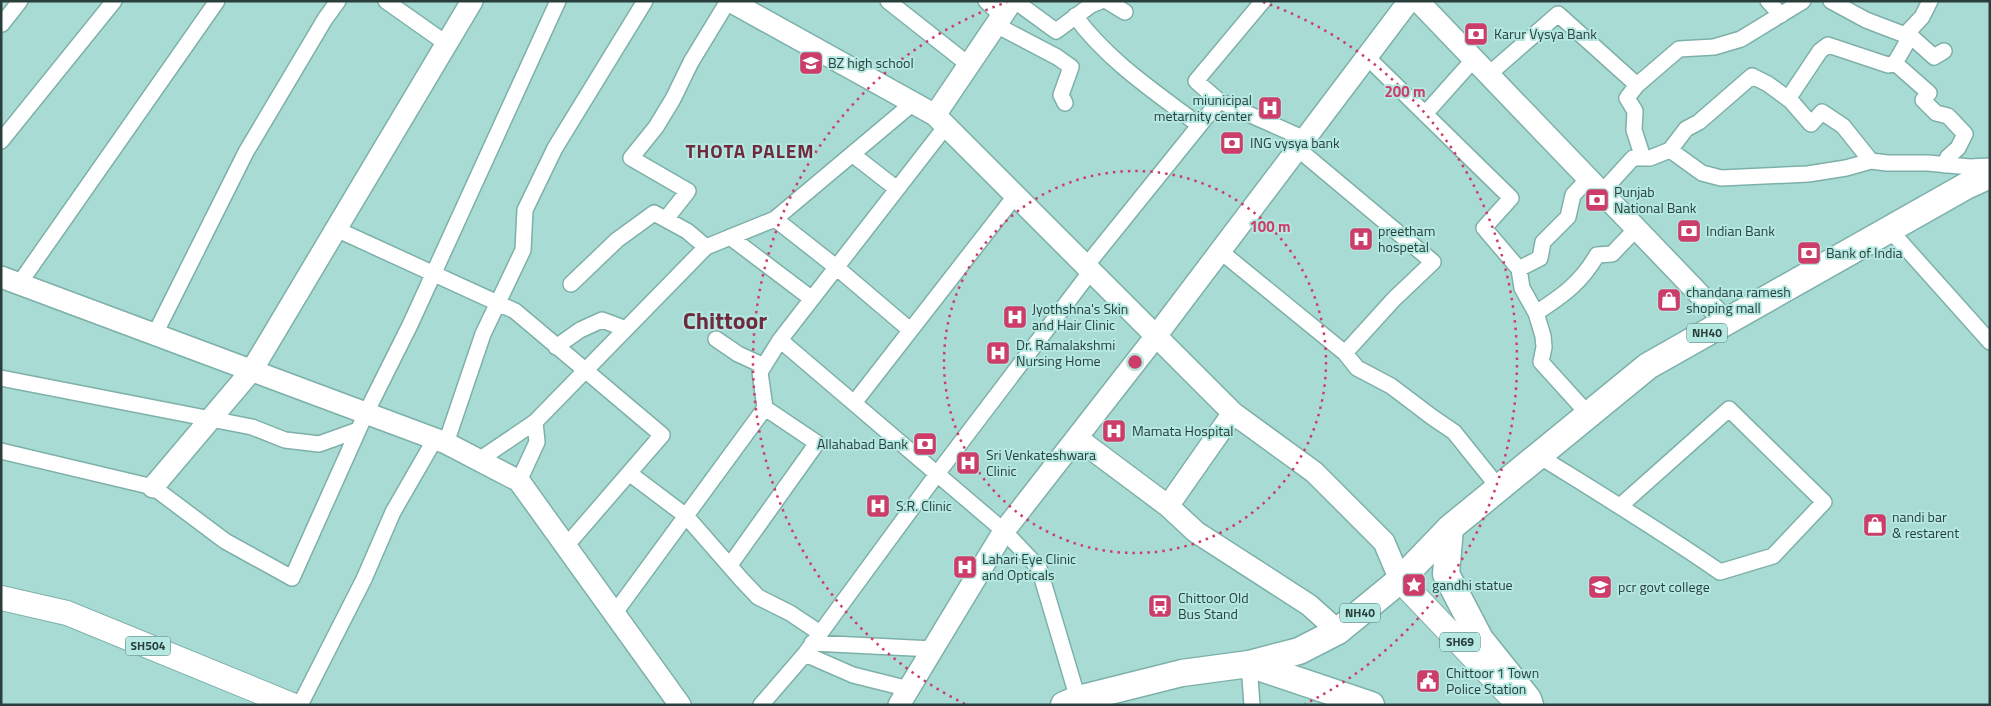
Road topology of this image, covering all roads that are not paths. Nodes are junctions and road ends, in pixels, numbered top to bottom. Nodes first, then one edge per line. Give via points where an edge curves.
1 (20, 1) edge
2 (114, 1) edge
3 (217, 1) edge
4 (338, 1) edge
5 (386, 1) edge
6 (472, 1) edge
7 (558, 1) edge
8 (644, 1) edge
9 (729, 1) edge
10 (888, 1) edge
11 (986, 1) edge
12 (1102, 1) edge
13 (1263, 1) edge
14 (1410, 1) edge
15 (1418, 1) edge
16 (1768, 1) edge
17 (1803, 1) edge
18 (1834, 1) edge
19 (1924, 3) edge
20 (1006, 11) edge
21 (1124, 12) dead end
22 (1781, 15) junction
23 (1075, 16) junction
24 (2, 24) edge
25 (1908, 36) junction
26 (447, 44) junction
27 (1944, 51) dead end
28 (1367, 57) junction
29 (1474, 60) junction
30 (1895, 63) junction
31 (969, 65) junction
32 (1488, 75) junction
33 (1637, 85) junction
34 (1788, 99) junction
35 (1219, 101) junction
36 (913, 103) junction
37 (1065, 103) dead end
38 (1425, 114) junction
39 (941, 121) junction
40 (1199, 125) junction
41 (1, 141) edge
42 (1301, 144) junction
43 (1670, 150) junction
44 (852, 154) junction
45 (1644, 158) junction
46 (1871, 161) junction
47 (1945, 164) junction
48 (1990, 166) edge
49 (1990, 174) edge
50 (1595, 186) junction
51 (897, 189) junction
52 (1015, 196) junction
53 (666, 219) junction
54 (775, 219) junction
55 (336, 229) junction
56 (1636, 229) junction
57 (1889, 229) junction
58 (730, 237) junction
59 (706, 246) junction
60 (1220, 252) junction
61 (836, 267) junction
62 (1, 268) edge
63 (1088, 269) junction
64 (1519, 269) junction
65 (433, 274) junction
66 (15, 279) edge
67 (571, 284) dead end
68 (812, 299) junction
69 (498, 303) junction
70 (1536, 314) junction
71 (1726, 322) junction
72 (626, 329) junction
73 (910, 330) junction
74 (155, 334) junction
75 (1156, 336) junction
76 (716, 339) dead end
77 (780, 340) junction
78 (1990, 342) edge
79 (556, 346) junction
80 (1346, 354) junction
81 (764, 366) junction
82 (252, 370) junction
83 (585, 372) junction
84 (1, 378) edge
85 (854, 403) junction
86 (766, 408) junction
87 (1234, 413) junction
88 (1589, 415) junction
89 (210, 420) junction
90 (362, 421) junction
91 (535, 422) junction
92 (1076, 438) junction
93 (440, 441) junction
94 (1, 451) edge
95 (1539, 456) junction
96 (479, 460) junction
97 (629, 473) junction
98 (937, 474) junction
99 (519, 481) junction
100 (153, 487) junction
101 (1499, 488) junction
102 (1168, 506) junction
103 (1620, 506) junction
104 (686, 516) junction
105 (1450, 528) junction
106 (1004, 531) junction
107 (566, 546) junction
108 (730, 565) junction
109 (1400, 580) junction
110 (1, 598) edge
111 (614, 614) junction
112 (1338, 631) junction
113 (812, 643) junction
114 (933, 649) junction
115 (1249, 664) junction
116 (904, 697) edge
117 (1071, 702) edge
118 (292, 705) edge
119 (300, 705) edge
120 (680, 705) edge
121 (761, 705) edge
122 (1252, 705) edge
123 (1371, 705) edge
124 (1519, 705) edge
125 (1530, 705) edge

1 - 24 street
2 - 41 street
3 - 66 street
4 - 74 street via 324,19 246,152
5 - 26 street
6 - 26 street
7 - 65 street
8 - 69 street via 555,148 525,210 523,250
9 - 36 street
9 - 53 street via 691,62 674,100 631,158 688,192
10 - 31 street
11 - 20 street
12 - 21 street
12 - 23 street
13 - 35 street via 1196,81
14 - 28 street
15 - 29 street
16 - 22 street
17 - 22 street
18 - 25 street via 1866,20
19 - 25 street via 1922,17
20 - 23 street via 1056,31
20 - 31 street
20 - 37 street via 1071,67 1061,95
22 - 33 street via 1741,39 1714,47 1678,49
23 - 40 street via 1106,52
25 - 27 street via 1934,57
25 - 30 street
26 - 55 street
28 - 38 street
28 - 42 street
29 - 32 street
29 - 38 street
30 - 34 street via 1888,65 1828,45 1820,51
30 - 47 street via 1928,93 1923,100 1936,113 1948,116 1965,134
31 - 39 street
32 - 33 street via 1558,14
32 - 50 street
33 - 45 street via 1627,98 1636,111 1634,130
34 - 43 street via 1752,76 1699,122 1686,129
34 - 46 street via 1811,124 1822,112 1843,126
35 - 40 street
35 - 42 street
36 - 39 street
36 - 44 street
38 - 64 street via 1511,198 1484,228
39 - 51 street
39 - 52 street
40 - 63 street
42 - 60 street
42 - 80 street via 1434,262 1394,299
43 - 45 street
43 - 46 street via 1702,172 1721,178 1808,174
44 - 51 street
44 - 54 street
45 - 50 street via 1633,158
46 - 47 street
47 - 48 street
49 - 57 highway, NH40
50 - 56 street
50 - 64 street via 1573,195 1568,217 1543,242 1540,258
51 - 61 street
52 - 63 street
52 - 73 street
53 - 59 street via 687,230
53 - 67 street via 654,213 617,240
54 - 58 street
54 - 61 street
55 - 65 street
55 - 82 street
56 - 70 street via 1612,254 1597,256 1570,290
56 - 71 street
57 - 71 highway, NH40
57 - 78 street
58 - 59 street
58 - 68 street
59 - 72 street
60 - 75 street
60 - 80 street
61 - 68 street
61 - 73 street
62 - 66 street
63 - 75 street
63 - 98 street
64 - 70 street via 1522,288
65 - 69 street
65 - 90 street
66 - 74 street
68 - 77 street
69 - 79 street via 515,311
69 - 93 street
70 - 88 street via 1544,347 1541,362
71 - 88 highway, NH40 via 1648,366
72 - 79 street via 602,320
72 - 83 street
73 - 85 street
74 - 82 street
75 - 87 street
75 - 92 street
76 - 81 street
77 - 81 street
77 - 85 street
79 - 83 street
80 - 101 street via 1357,368 1391,386 1454,432
81 - 86 street via 760,372
82 - 89 street
82 - 90 street
83 - 91 street
83 - 97 street via 662,435
84 - 89 street
85 - 98 street
86 - 104 street
86 - 108 street via 817,444
87 - 102 street
87 - 109 street via 1314,472 1384,542
88 - 95 highway, NH40
89 - 90 street via 252,427 285,440 319,444
89 - 100 street
90 - 93 street
90 - 100 street via 292,578 225,542
91 - 96 street
91 - 99 street via 537,442
92 - 102 street
92 - 106 street
93 - 96 street
93 - 119 street via 394,512
94 - 100 street
95 - 101 highway, NH40
95 - 103 street
96 - 99 street
97 - 104 street
97 - 107 street
98 - 106 street
98 - 113 street
99 - 107 street
101 - 105 highway, NH40
102 - 112 street via 1196,532 1309,605
103 - 103 street via 1729,409 1824,502 1773,556 1720,572
104 - 108 street
104 - 111 street
105 - 109 highway, NH40
105 - 125 highway via 1446,574 1480,639 1528,698
106 - 114 street
106 - 117 street via 1039,568
107 - 111 street
108 - 113 street via 758,597 790,613
109 - 112 highway, NH40
109 - 124 main road, SH69
110 - 118 main road, SH504 via 67,612
111 - 120 street
112 - 115 highway, NH40 via 1299,651
113 - 114 street
113 - 116 street via 853,675
113 - 121 street
114 - 116 street
115 - 117 highway, NH40 via 1182,673
115 - 122 street
115 - 123 highway, NH40

